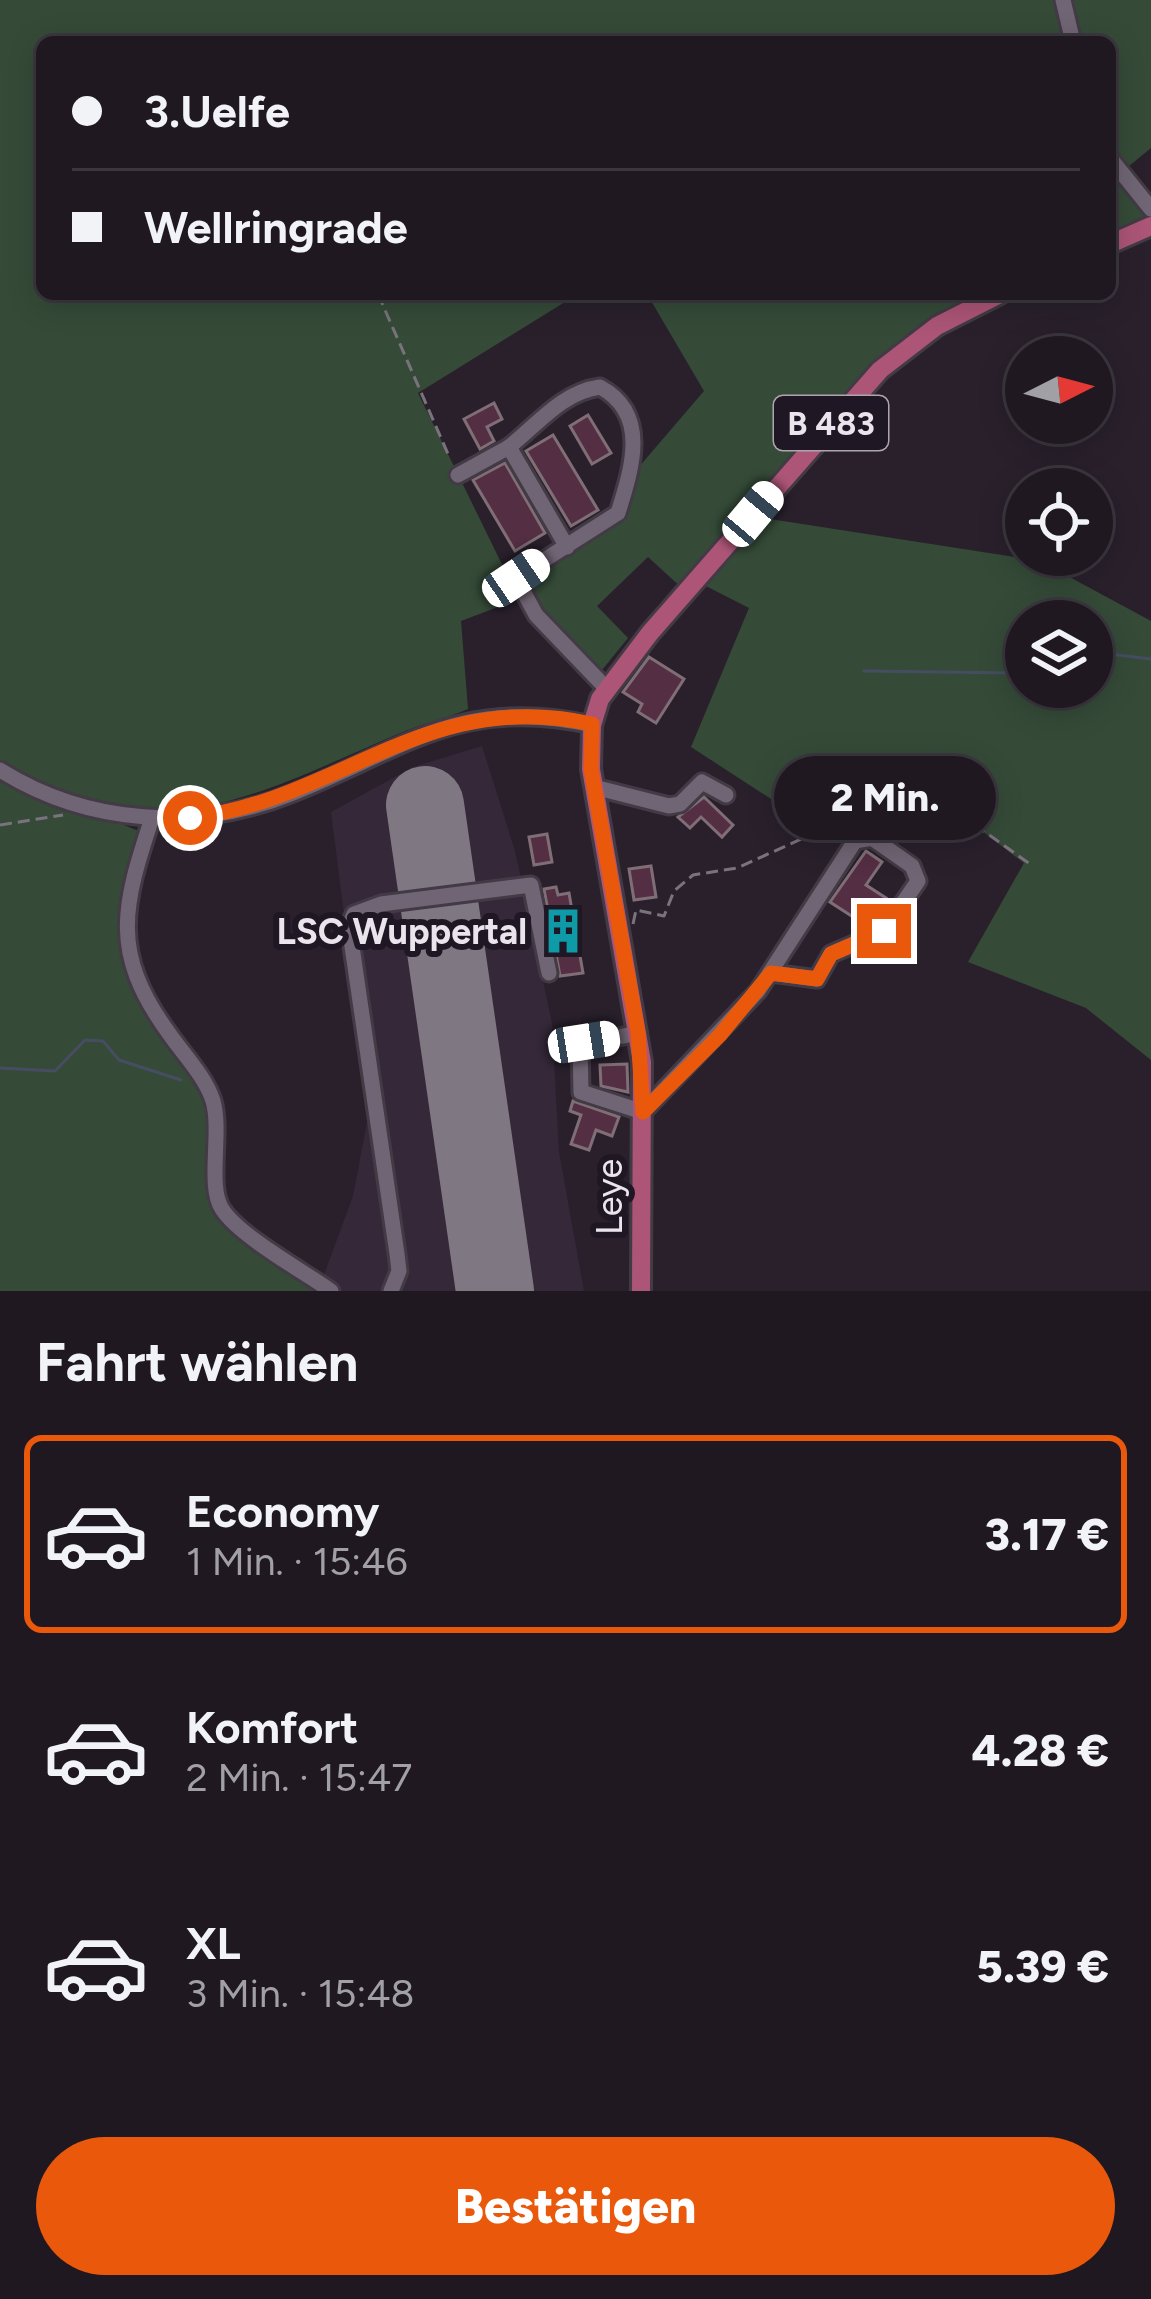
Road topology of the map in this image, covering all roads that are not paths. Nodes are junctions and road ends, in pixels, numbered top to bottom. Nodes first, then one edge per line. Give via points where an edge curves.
1 (1064, 0) edge
2 (1071, 36) edge
3 (1116, 165) edge
4 (1151, 209) edge
5 (1151, 226) edge
6 (1116, 241) edge
7 (988, 300) edge
8 (508, 447) junction
9 (458, 475) dead end
10 (567, 547) junction
11 (606, 688) junction
12 (592, 724) junction
13 (0, 770) edge
14 (594, 787) junction
15 (726, 795) dead end
16 (152, 818) junction
17 (549, 973) dead end
18 (771, 973) junction
19 (638, 1033) junction
20 (643, 1112) junction
21 (647, 1288) edge
22 (331, 1291) edge
23 (391, 1291) edge

1 - 2 street
3 - 4 street
5 - 6 main road
7 - 11 main road, B 483 via 880,370
8 - 9 street
8 - 10 street
8 - 10 street via 582,390 600,387 628,413 636,446 618,513
10 - 11 street via 516,578 536,615
11 - 12 main road, B 483
12 - 14 main road, B 483
12 - 16 street via 514,716 447,725 262,803
13 - 16 street via 69,803
14 - 15 street via 669,806 702,782
14 - 19 main road, B 483
16 - 22 street via 123,918 128,954 158,1018 209,1090 220,1206
17 - 23 street via 531,885 354,914 398,1254
18 - 18 street via 817,979 831,954 884,931 918,881 912,866 872,838 854,841
18 - 20 street
19 - 20 main road, Leye / B 483
19 - 20 street via 580,1045 579,1088
20 - 21 main road, Leye / B 483

